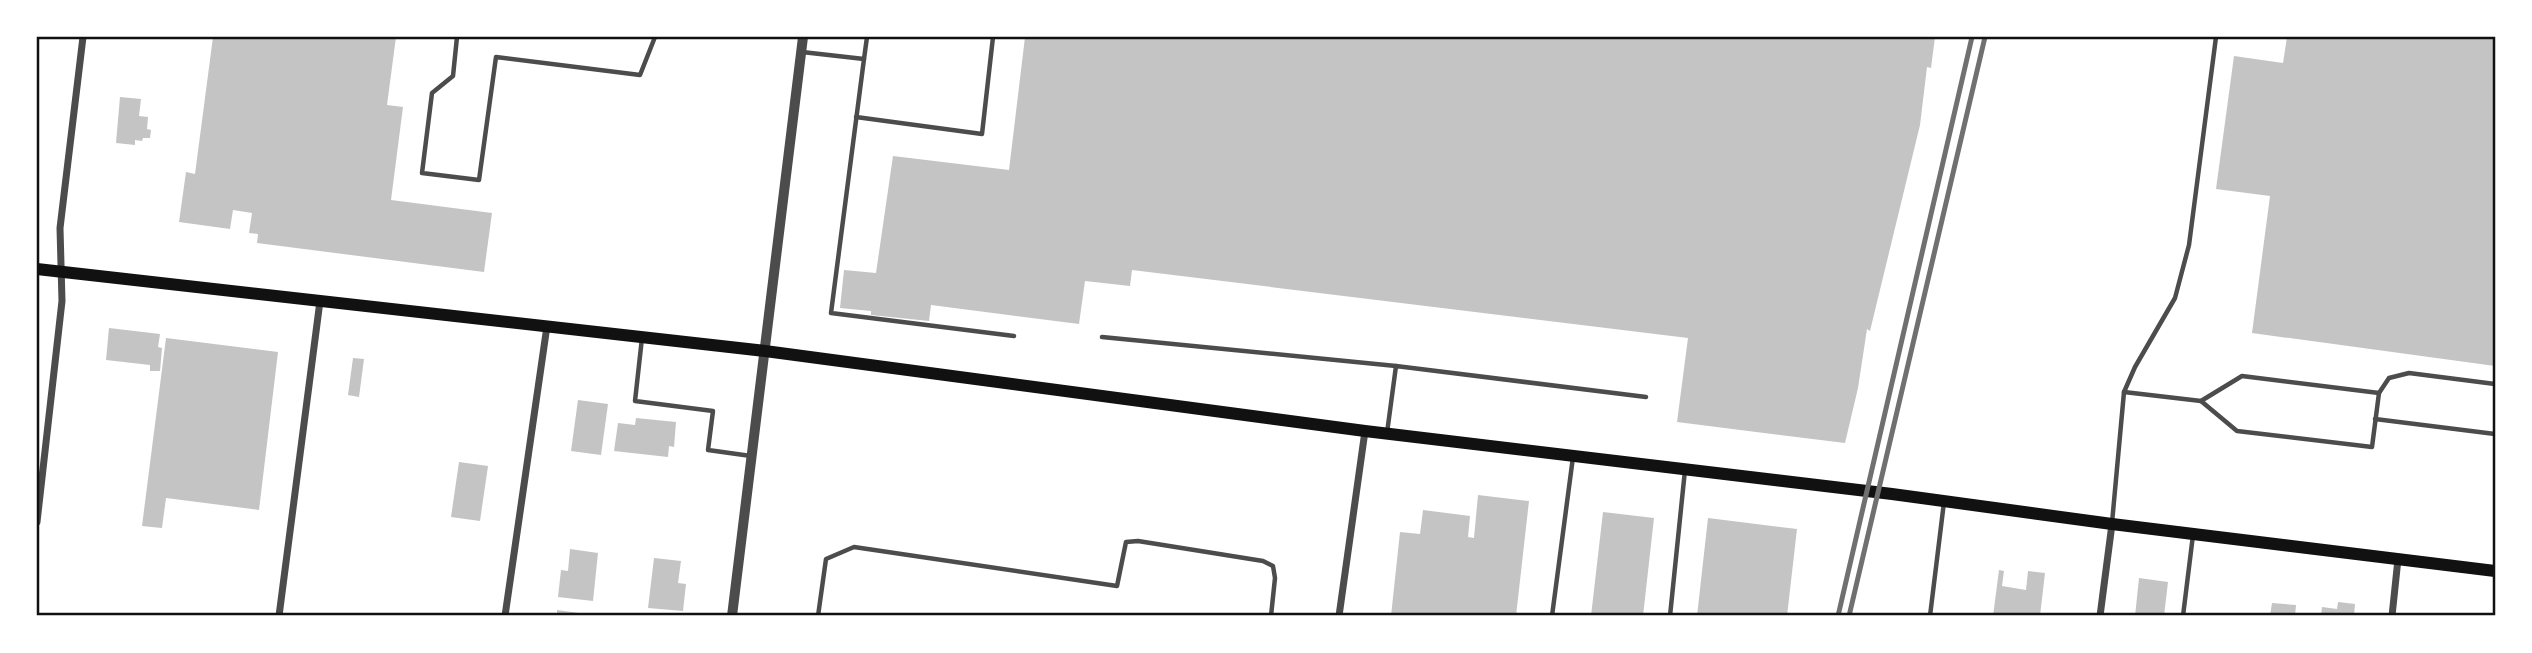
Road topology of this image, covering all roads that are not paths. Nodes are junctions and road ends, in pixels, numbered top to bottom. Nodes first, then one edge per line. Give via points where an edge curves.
1 (83, 37) edge
2 (457, 37) edge
3 (655, 37) edge
4 (803, 37) edge
5 (867, 37) edge
6 (993, 37) edge
7 (2216, 37) edge
8 (801, 52) junction
9 (864, 59) junction
10 (856, 117) junction
11 (37, 269) edge
12 (61, 272) junction
13 (320, 301) junction
14 (547, 326) junction
15 (1014, 335) dead end
16 (642, 337) junction
17 (1102, 337) dead end
18 (765, 351) junction
19 (1396, 366) junction
20 (2495, 384) edge
21 (2124, 392) junction
22 (2379, 393) junction
23 (1646, 397) dead end
24 (2201, 401) junction
25 (2375, 419) junction
26 (1365, 431) junction
27 (1387, 434) junction
28 (2495, 434) edge
29 (752, 456) junction
30 (1573, 456) junction
31 (1686, 469) junction
32 (1944, 501) junction
33 (37, 522) edge
34 (2112, 524) junction
35 (2193, 534) junction
36 (2398, 559) junction
37 (2495, 571) edge
38 (279, 616) edge
39 (505, 616) edge
40 (732, 616) edge
41 (818, 616) edge
42 (1271, 616) edge
43 (1339, 616) edge
44 (1552, 616) edge
45 (1670, 616) edge
46 (1930, 616) edge
47 (2100, 616) edge
48 (2183, 616) edge
49 (2392, 616) edge

1 - 12 street via 60,228
2 - 3 lane via 453,76 432,93 422,173 479,180 496,57 640,75
4 - 8 street
5 - 9 lane
6 - 10 lane via 982,134
7 - 21 lane via 2189,244 2175,298
8 - 9 lane
8 - 18 street
9 - 10 lane
10 - 15 lane via 831,313
11 - 12 main road
12 - 13 main road
12 - 33 street via 62,301
13 - 14 main road
13 - 38 street
14 - 16 main road
14 - 39 street
16 - 18 main road
16 - 29 lane via 635,401 713,411 708,450
17 - 19 lane
18 - 26 main road
18 - 29 street
19 - 23 lane
19 - 27 lane
20 - 22 lane via 2409,373 2389,378
21 - 24 lane
21 - 34 lane
22 - 24 lane via 2242,376
22 - 25 lane
24 - 25 lane via 2237,430 2372,447
25 - 28 lane
26 - 27 main road
26 - 43 street
27 - 30 main road
29 - 40 street
30 - 31 main road
30 - 44 lane
31 - 32 main road
31 - 45 lane
32 - 34 main road
32 - 46 lane
34 - 35 main road
34 - 47 street
35 - 36 main road
35 - 48 lane
36 - 37 main road
36 - 49 street
41 - 42 lane via 827,559 854,547 1117,586 1126,542 1138,541 1273,566

